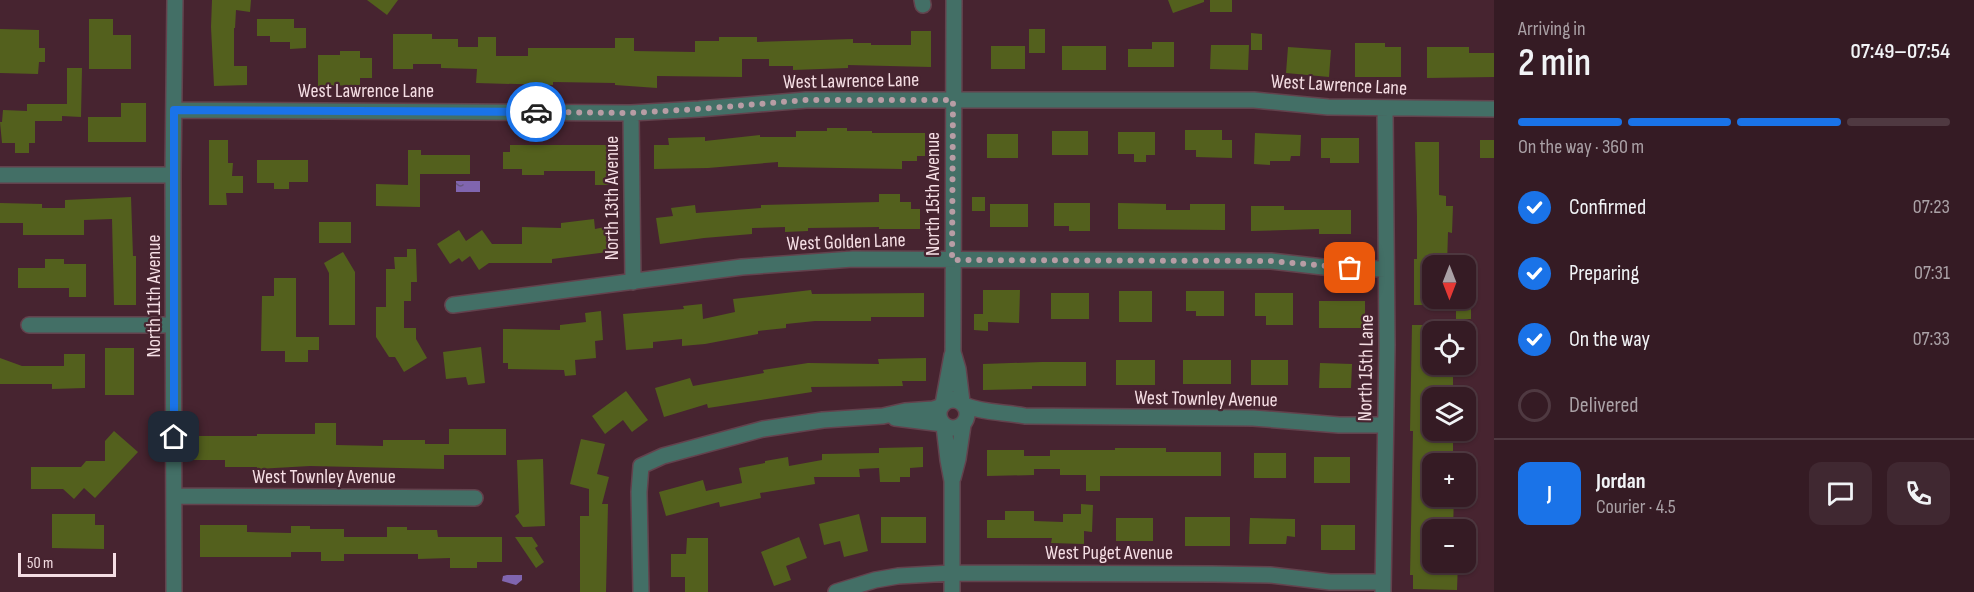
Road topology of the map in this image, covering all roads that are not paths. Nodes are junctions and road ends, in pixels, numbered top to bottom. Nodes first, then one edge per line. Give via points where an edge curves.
1 (175, 0) edge
2 (954, 0) edge
3 (953, 100) junction
4 (1385, 109) junction
5 (1494, 109) edge
6 (174, 110) junction
7 (631, 113) junction
8 (0, 175) edge
9 (173, 175) junction
10 (952, 260) junction
11 (1386, 269) junction
12 (633, 282) junction
13 (453, 305) dead end
14 (29, 325) dead end
15 (173, 325) junction
16 (953, 352) junction
17 (963, 403) junction
18 (942, 405) junction
19 (883, 416) junction
20 (1026, 416) junction
21 (964, 423) junction
22 (944, 425) junction
23 (1385, 425) junction
24 (952, 481) junction
25 (174, 496) junction
26 (475, 498) dead end
27 (952, 573) junction
28 (1383, 587) edge
29 (174, 592) edge
30 (641, 592) edge
31 (836, 592) edge
32 (952, 592) edge

1 - 6 street, North 11th Avenue
2 - 3 street, North 15th Avenue
3 - 4 street, West Lawrence Lane via 1254,100
3 - 7 street, West Lawrence Lane via 806,100
3 - 10 street, North 15th Avenue
4 - 5 street, West Lawrence Lane
4 - 11 street, North 15th Lane
6 - 7 street, West Lawrence Lane
6 - 9 street, North 11th Avenue
7 - 12 street, North 13th Avenue
8 - 9 street
9 - 15 street, North 11th Avenue
10 - 11 street, West Golden Lane via 1271,261
10 - 12 street, West Golden Lane via 802,261
10 - 16 street, North 15th Avenue
11 - 23 street, North 15th Lane
12 - 13 street, West Golden Lane
14 - 15 street
15 - 25 street, North 11th Avenue
16 - 17 street, North 15th Avenue
16 - 18 street, North 15th Avenue
17 - 18 street via 952,400
17 - 20 street, West Townley Avenue via 973,409
17 - 21 street, North 15th Avenue via 968,413
18 - 19 street
18 - 22 street, North 15th Avenue via 939,417
19 - 22 street
19 - 30 street via 764,429 663,456 641,466
20 - 21 street, West Townley Avenue
20 - 23 street, West Townley Avenue via 1253,418
21 - 22 street via 956,429
21 - 24 street, North 15th Avenue
22 - 24 street, North 15th Avenue
23 - 28 street, North 15th Lane
24 - 27 street, North 15th Avenue
25 - 26 street, West Townley Avenue
25 - 29 street, North 11th Avenue
27 - 28 street, West Puget Avenue via 1259,574
27 - 31 street, West Puget Avenue via 898,576
27 - 32 street, North 15th Avenue

